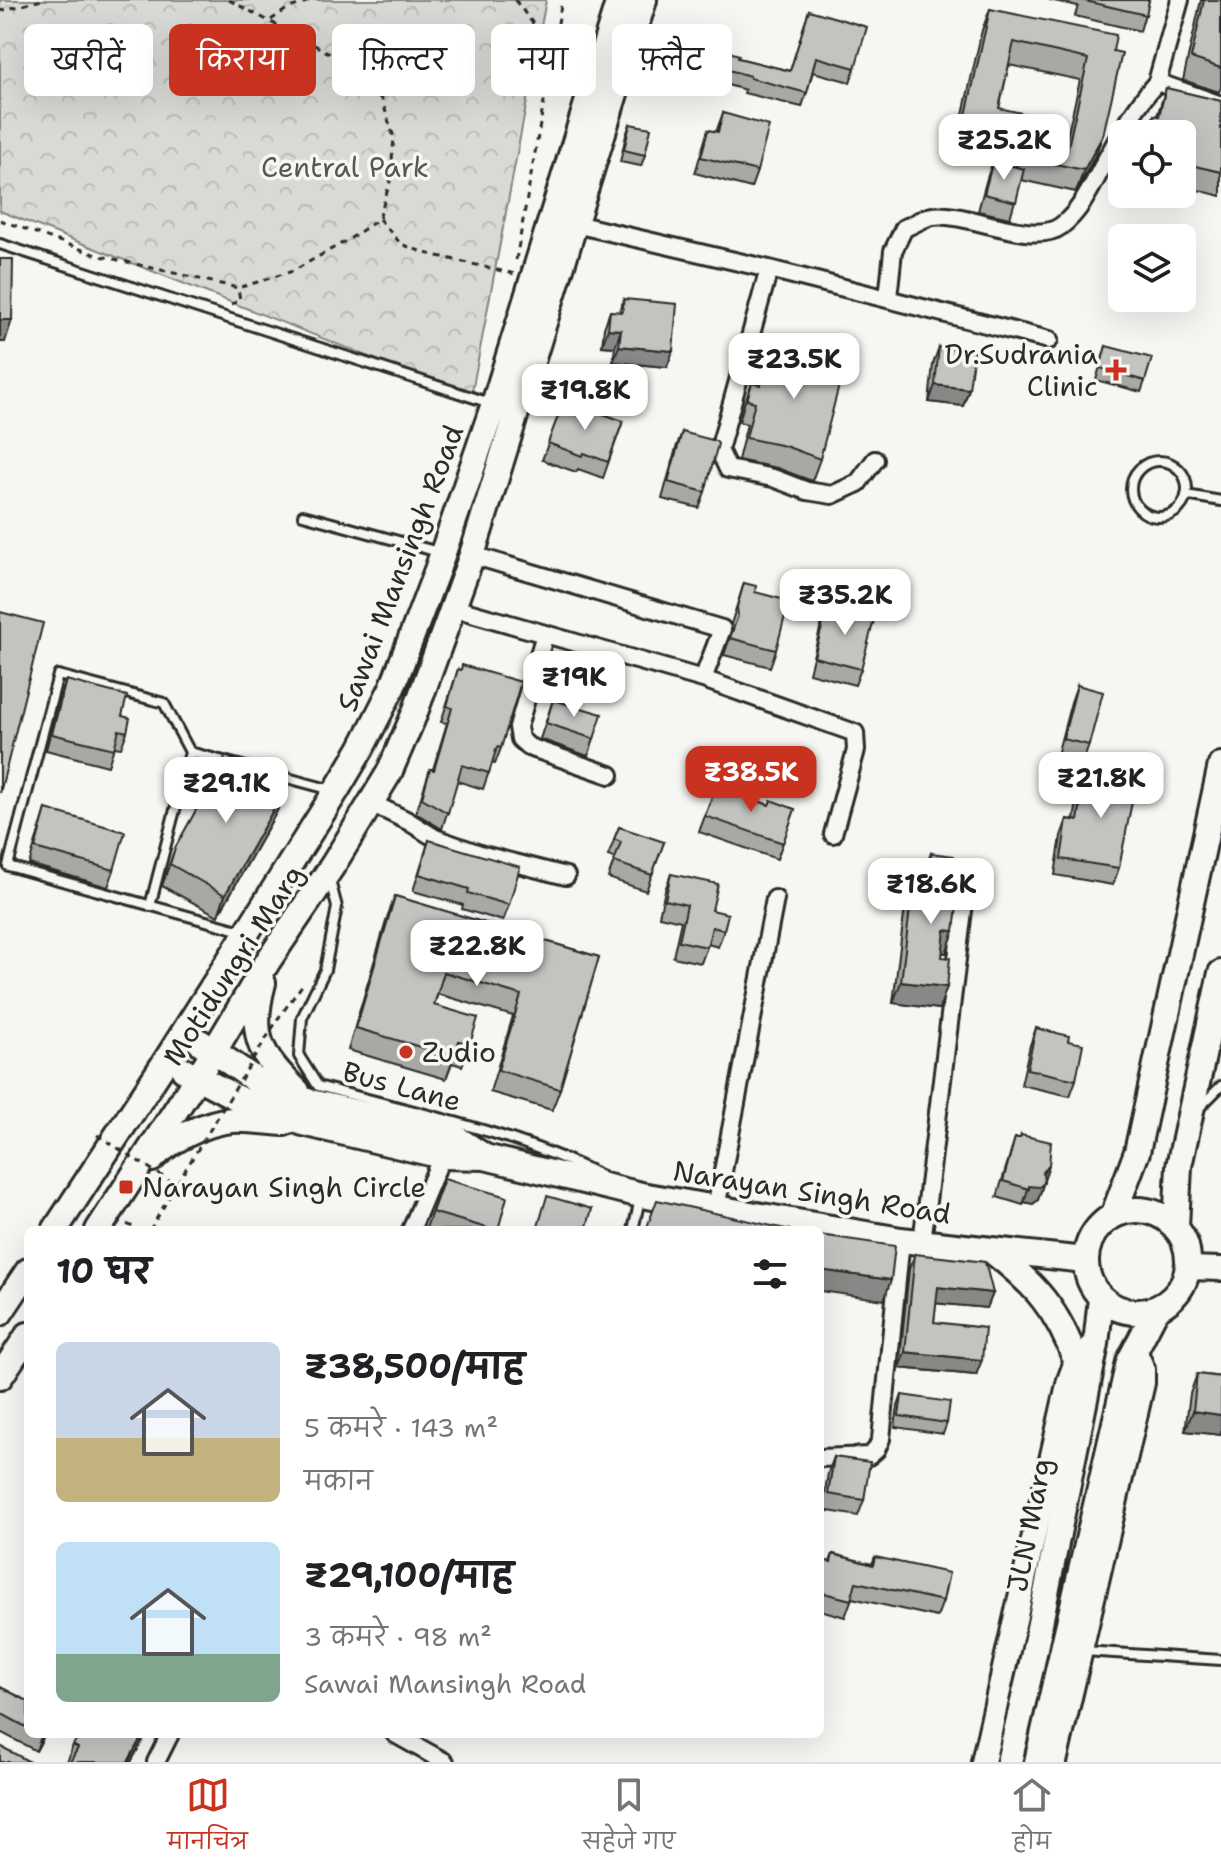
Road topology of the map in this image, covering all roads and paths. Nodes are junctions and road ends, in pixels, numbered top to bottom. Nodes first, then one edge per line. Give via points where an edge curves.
1 (42, 0) edge
2 (229, 0) edge
3 (312, 0) edge
4 (515, 0) edge
5 (562, 0) edge
6 (644, 0) edge
7 (1180, 0) edge
8 (618, 2) edge
9 (0, 11) edge
10 (271, 20) junction
11 (533, 24) edge
12 (558, 24) edge
13 (596, 80) edge
14 (1157, 82) junction
15 (545, 96) edge
16 (591, 96) edge
17 (1221, 105) edge
18 (379, 219) junction
19 (0, 220) edge
20 (575, 224) junction
21 (0, 244) edge
22 (516, 259) dead end
23 (769, 269) junction
24 (534, 279) junction
25 (238, 288) junction
26 (888, 298) junction
27 (215, 313) junction
28 (1049, 340) dead end
29 (494, 404) junction
30 (875, 460) dead end
31 (1186, 495) junction
32 (1221, 501) edge
33 (303, 515) dead end
34 (443, 553) junction
35 (472, 555) junction
36 (454, 608) junction
37 (545, 634) junction
38 (703, 679) junction
39 (190, 752) junction
40 (1221, 765) edge
41 (610, 775) dead end
42 (336, 791) junction
43 (371, 803) junction
44 (833, 834) dead end
45 (968, 870) dead end
46 (328, 873) junction
47 (566, 876) dead end
48 (775, 899) dead end
49 (150, 906) junction
50 (247, 932) junction
51 (268, 961) junction
52 (1221, 973) edge
53 (301, 986) dead end
54 (185, 1031) junction
55 (213, 1053) junction
56 (167, 1059) junction
57 (196, 1077) junction
58 (1221, 1086) edge
59 (306, 1112) junction
60 (1189, 1118) junction
61 (97, 1135) dead end
62 (442, 1156) junction
63 (485, 1157) junction
64 (176, 1185) junction
65 (126, 1187) junction
66 (641, 1195) junction
67 (716, 1208) junction
68 (1113, 1216) junction
69 (58, 1226) edge
70 (101, 1226) edge
71 (152, 1226) edge
72 (413, 1226) edge
73 (634, 1226) edge
74 (823, 1226) edge
75 (824, 1226) edge
76 (1176, 1227) junction
77 (912, 1241) junction
78 (989, 1250) junction
79 (1085, 1260) junction
80 (1188, 1268) junction
81 (1221, 1269) edge
82 (24, 1277) edge
83 (1101, 1298) junction
84 (1157, 1308) junction
85 (0, 1313) edge
86 (24, 1341) edge
87 (1096, 1344) junction
88 (1076, 1361) junction
89 (0, 1377) edge
90 (824, 1458) edge
91 (1072, 1650) junction
92 (1221, 1660) edge
93 (168, 1738) edge
94 (402, 1738) edge
95 (156, 1762) edge
96 (445, 1762) edge
97 (983, 1762) edge
98 (1009, 1762) edge
99 (1037, 1762) edge
100 (1055, 1762) edge

1 - 9 path
2 - 10 path
3 - 10 path
4 - 11 path
5 - 12 path
6 - 20 main road, Motidungri Marg
7 - 14 street
8 - 13 main road, Sawai Mansingh Road
10 - 18 path via 339,58 382,100 394,138 390,182
14 - 17 street
14 - 26 street via 1060,227 1018,230 932,216 904,228 893,251
15 - 22 path
16 - 24 main road, Sawai Mansingh Road
18 - 24 path via 401,244
18 - 25 path via 293,271
19 - 25 path via 97,255
20 - 23 street
20 - 35 main road, Motidungri Marg
21 - 27 lane
23 - 26 street
23 - 30 street via 719,450 728,469 832,495 858,483
24 - 29 main road, Sawai Mansingh Road
25 - 27 path via 240,300
26 - 28 street
27 - 29 lane
29 - 34 main road, Sawai Mansingh Road
31 - 31 lane via 1170,515 1153,516 1133,500 1132,483 1141,467 1169,463 1183,476
31 - 32 lane
33 - 34 lane
34 - 42 main road, Sawai Mansingh Road via 392,688
35 - 36 main road, Motidungri Marg
35 - 38 street via 722,629
36 - 37 street
36 - 43 main road, Motidungri Marg via 408,729
37 - 38 street
37 - 41 street via 518,727 520,739 529,747
38 - 44 street via 855,733 856,750
39 - 42 lane
39 - 49 lane
39 - 49 lane via 164,703 58,675 8,866
40 - 68 main road via 1137,1152
42 - 50 main road, Sawai Mansingh Road
43 - 46 main road, Motidungri Marg
43 - 47 street via 435,838
45 - 77 street
46 - 51 main road, Motidungri Marg
46 - 66 lane, Bus Lane via 337,907 325,970 302,1018 299,1056 318,1086 540,1148
48 - 67 street
49 - 50 lane
50 - 54 main road, Sawai Mansingh Road
51 - 55 main road, Motidungri Marg
51 - 59 main road via 257,1004 257,1034 273,1069
52 - 60 main road
53 - 64 path, bridge
54 - 55 main road
54 - 56 main road, Sawai Mansingh Road
55 - 57 main road, Motidungri Marg
55 - 59 main road
56 - 57 main road
56 - 69 main road, Sawai Mansingh Road
57 - 59 main road via 239,1099
57 - 65 main road, Motidungri Marg
58 - 60 lane
59 - 62 main road
59 - 63 main road via 450,1134
59 - 65 main road via 230,1120 185,1135 160,1150
60 - 76 main road via 1179,1166
61 - 64 path, bridge
62 - 63 main road
62 - 72 street
63 - 66 main road, Narayan Singh Road
64 - 71 path
65 - 70 main road
66 - 67 main road, Narayan Singh Road
66 - 73 lane
67 - 74 main road, Narayan Singh Road
68 - 76 main road via 1146,1210
68 - 79 main road via 1089,1241
75 - 77 main road, Narayan Singh Road
76 - 80 main road via 1185,1242
77 - 78 main road, Narayan Singh Road
77 - 90 street via 881,1439 869,1456
78 - 79 main road, Narayan Singh Road
78 - 88 main road via 1023,1275 1049,1304
79 - 83 main road via 1088,1279
80 - 81 street
80 - 84 main road via 1175,1296
82 - 85 main road
83 - 84 main road via 1129,1312
83 - 87 main road, JLN Marg
84 - 91 main road via 1129,1362
86 - 89 main road
87 - 88 street
87 - 98 main road, JLN Marg
88 - 97 street
91 - 92 lane
91 - 99 main road
91 - 100 street
93 - 95 street
94 - 96 street

